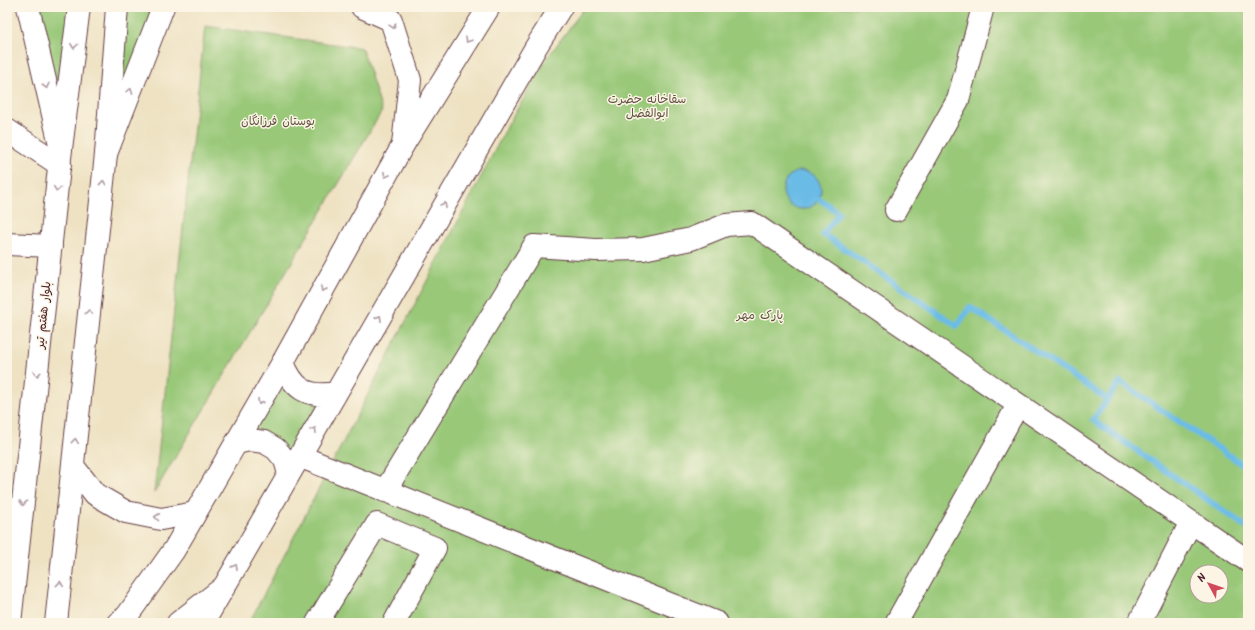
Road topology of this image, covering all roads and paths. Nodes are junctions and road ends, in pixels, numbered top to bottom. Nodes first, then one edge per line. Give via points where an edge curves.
1 (28, 7) edge
2 (79, 7) edge
3 (117, 7) edge
4 (162, 7) edge
5 (362, 7) edge
6 (489, 7) edge
7 (561, 7) edge
8 (982, 7) edge
9 (7, 130) edge
10 (403, 145) junction
11 (106, 154) junction
12 (60, 157) junction
13 (896, 210) dead end
14 (7, 244) edge
15 (51, 246) junction
16 (282, 362) junction
17 (336, 393) junction
18 (1018, 405) junction
19 (236, 443) junction
20 (294, 465) junction
21 (73, 466) junction
22 (385, 491) junction
23 (195, 513) junction
24 (1191, 522) junction
25 (1248, 561) edge
26 (224, 587) junction
27 (10, 623) edge
28 (56, 623) edge
29 (118, 623) edge
30 (178, 623) edge
31 (203, 623) edge
32 (317, 623) edge
33 (394, 623) edge
34 (717, 623) edge
35 (896, 623) edge
36 (1139, 623) edge

1 -> 12 main road
2 -> 12 main road, بلوار هفتم تیر
3 - 11 main road
11 -> 4 main road
5 -> 10 main road via 392,20 410,80
6 -> 10 main road
17 -> 7 main road
8 - 13 main road via 958,100
9 - 12 main road
10 -> 16 main road
21 -> 11 main road
12 -> 15 main road, بلوار هفتم تیر
14 - 15 main road
15 -> 27 main road, بلوار هفتم تیر
16 - 17 main road via 297,386 309,393
16 -> 19 main road
20 -> 17 main road
18 - 22 main road via 752,223 726,225 691,239 643,249 596,250 534,246
18 - 24 main road
18 - 35 main road
19 - 20 main road via 250,440 264,442
19 - 23 main road
20 - 22 main road
26 -> 20 main road
23 -> 21 main road via 160,518 126,512 95,494
28 -> 21 main road
22 - 34 main road
23 - 29 main road via 174,550 127,616
24 - 25 main road
24 - 36 main road
26 - 30 main road
26 - 31 main road
32 - 33 main road via 377,524 435,548

